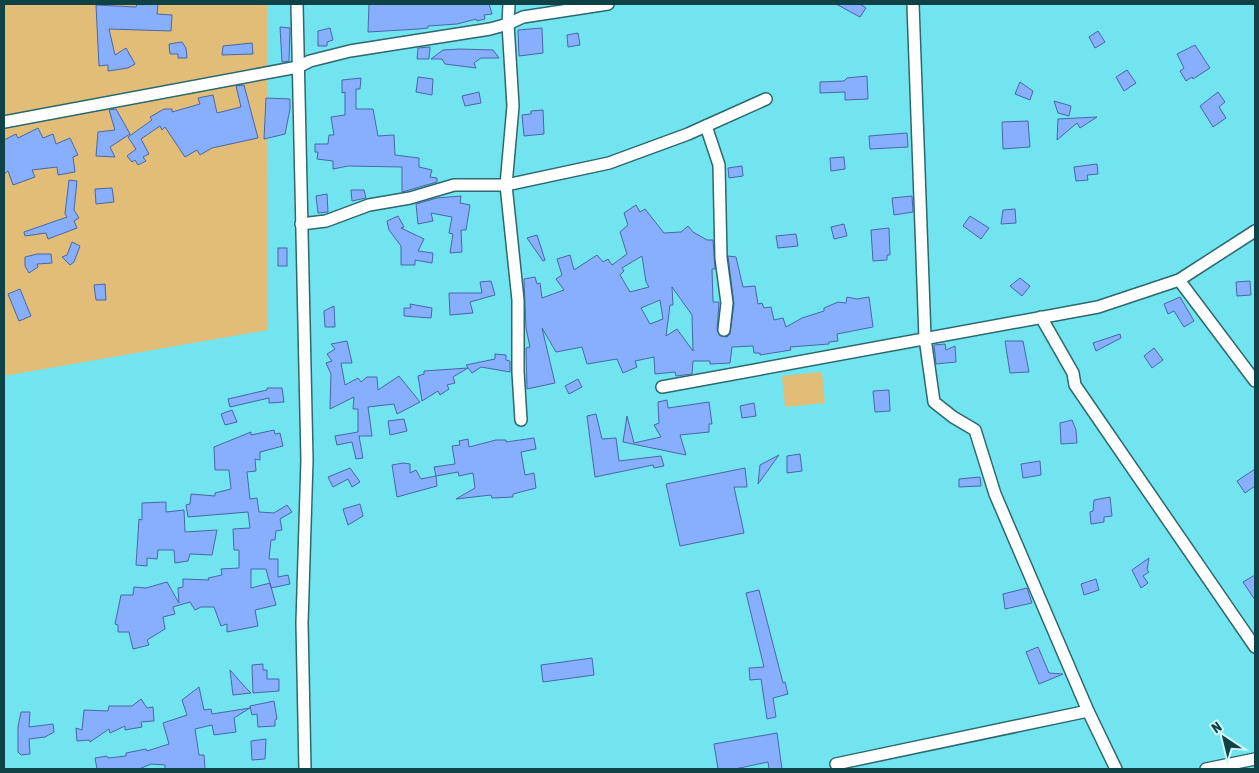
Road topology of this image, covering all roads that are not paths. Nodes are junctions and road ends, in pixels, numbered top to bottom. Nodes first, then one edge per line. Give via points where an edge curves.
1 (297, 4) edge
2 (509, 4) edge
3 (608, 4) edge
4 (913, 4) edge
5 (508, 24) junction
6 (298, 67) junction
7 (766, 99) dead end
8 (4, 122) edge
9 (706, 126) junction
10 (506, 186) junction
11 (301, 224) junction
12 (1255, 231) edge
13 (1179, 280) junction
14 (1041, 317) junction
15 (724, 330) dead end
16 (925, 338) junction
17 (1255, 381) edge
18 (662, 388) dead end
19 (522, 420) dead end
20 (1255, 647) edge
21 (1088, 711) junction
22 (1255, 759) edge
23 (836, 764) dead end
24 (305, 769) edge
25 (1116, 769) edge
26 (1206, 769) edge

1 - 6 street
2 - 5 street
3 - 5 street via 523,17
4 - 16 street
5 - 6 street via 350,51
5 - 10 street via 513,106
6 - 8 street
6 - 11 street
7 - 9 street
9 - 10 street via 609,163
9 - 15 street via 719,165 721,258 726,303
10 - 11 street via 454,185 410,198 369,205 326,221
10 - 19 street via 518,300
11 - 24 street via 307,460 302,623
12 - 13 street
13 - 14 street via 1098,307
13 - 17 street
14 - 16 street
14 - 20 street via 1073,372 1075,385
16 - 18 street
16 - 21 street via 934,402 975,430 995,494
21 - 23 street
21 - 25 street
22 - 26 street

